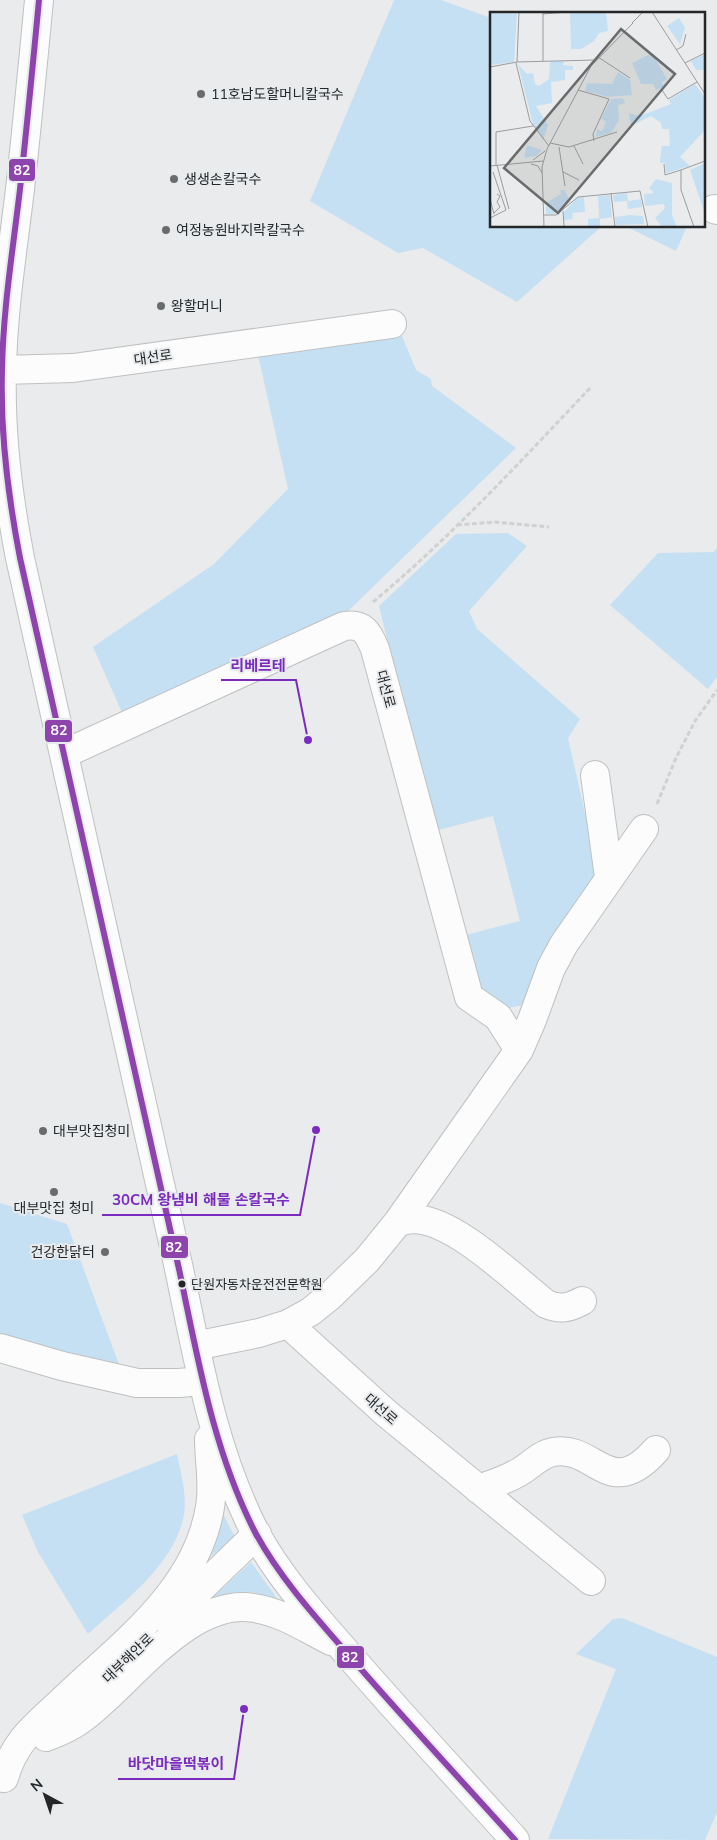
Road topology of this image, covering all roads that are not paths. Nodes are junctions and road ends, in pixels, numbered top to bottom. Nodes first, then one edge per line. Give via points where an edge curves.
1 (39, 0) edge
2 (392, 324) dead end
3 (2, 370) junction
4 (1, 418) edge
5 (64, 754) junction
6 (595, 774) dead end
7 (644, 829) road end
8 (610, 878) junction
9 (519, 1050) junction
10 (398, 1222) junction
11 (582, 1301) dead end
12 (288, 1324) junction
13 (195, 1346) junction
14 (0, 1348) edge
15 (202, 1381) junction
16 (212, 1418) junction
17 (656, 1450) dead end
18 (478, 1489) junction
19 (257, 1534) junction
20 (591, 1581) dead end
21 (340, 1645) junction
22 (46, 1736) junction
23 (2, 1780) edge
24 (516, 1840) edge

1 - 3 street via 9,270
2 - 3 street, 대선로 via 73,368
3 - 4 street
4 - 5 street via 12,520
5 - 9 street, 대선로 via 344,626 354,625 363,629 375,649 469,997 498,1017
5 - 13 street
6 - 8 street
7 - 8 street
8 - 9 street via 551,968
9 - 10 street
10 - 11 street via 413,1219 445,1227 464,1238 546,1304 569,1308
10 - 12 street via 368,1260 330,1296
12 - 13 street
12 - 18 street, 대선로 via 386,1413
13 - 15 street
14 - 15 street via 137,1383
15 - 16 street
16 - 19 street via 225,1459
16 - 23 street via 209,1452 211,1505 203,1540 194,1559 154,1614 16,1747
17 - 18 street via 633,1470 620,1472 604,1469 568,1451 552,1452 501,1482
18 - 20 street, 대선로
19 - 21 street via 294,1588
19 - 22 street, 대부해안로
21 - 22 street via 286,1618 253,1607 211,1613 167,1642 84,1718 66,1730
21 - 24 street
22 - 23 street, 대부해안로

